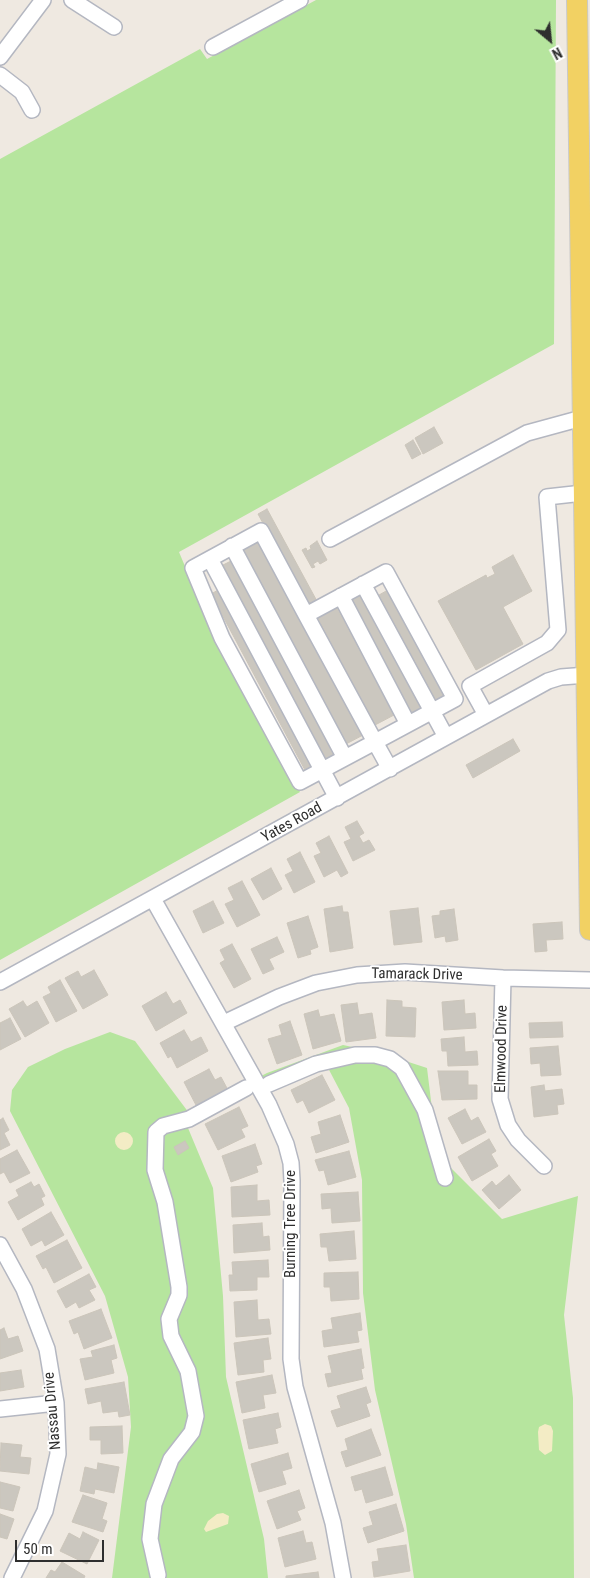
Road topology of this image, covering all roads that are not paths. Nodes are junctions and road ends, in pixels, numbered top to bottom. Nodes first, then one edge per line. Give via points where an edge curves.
1 (43, 0) edge
2 (72, 0) edge
3 (300, 0) edge
4 (577, 0) edge
5 (114, 27) dead end
6 (213, 47) dead end
7 (0, 57) edge
8 (0, 75) edge
9 (32, 110) dead end
10 (582, 418) junction
11 (583, 492) junction
12 (330, 539) dead end
13 (232, 546) junction
14 (210, 559) junction
15 (363, 584) junction
16 (341, 596) junction
17 (306, 615) junction
18 (587, 675) junction
19 (432, 711) junction
20 (486, 715) junction
21 (408, 724) junction
22 (446, 737) junction
23 (375, 742) junction
24 (345, 758) junction
25 (390, 769) junction
26 (322, 770) junction
27 (337, 798) junction
28 (153, 899) junction
29 (590, 930) edge
30 (503, 978) junction
31 (590, 980) edge
32 (0, 982) edge
33 (224, 1023) junction
34 (269, 1084) dead end
35 (246, 1088) dead end
36 (544, 1166) dead end
37 (445, 1178) dead end
38 (0, 1245) edge
39 (56, 1403) junction
40 (0, 1409) edge
41 (158, 1575) dead end
42 (12, 1578) edge
43 (343, 1578) edge

1 - 7 street
2 - 5 street
3 - 6 street
4 - 10 main road
8 - 9 street via 22,92
10 - 11 main road
10 - 12 street via 527,433
11 - 18 main road
11 - 20 street via 547,496 558,630 547,643 470,686
13 - 14 street
13 - 17 street via 261,531
13 - 24 street
14 - 26 street
14 - 26 street via 193,568 222,638 300,782
15 - 16 street
15 - 19 street
15 - 19 street via 386,572 455,699
16 - 17 street
16 - 21 street
17 - 23 street
18 - 20 street, Yates Road via 548,681
18 - 29 main road
19 - 21 street
19 - 22 street
20 - 22 street, Yates Road
21 - 23 street
22 - 25 street, Yates Road
23 - 24 street
23 - 25 street
24 - 26 street
25 - 27 street, Yates Road
26 - 27 street
27 - 28 street, Yates Road
28 - 32 street, Yates Road
28 - 33 street, Burning Tree Drive
30 - 31 street, Tamarack Drive
30 - 33 street, Tamarack Drive via 405,972 357,975 316,983
30 - 36 street, Elmwood Drive via 500,1099 508,1125
33 - 43 street, Burning Tree Drive via 279,1126 291,1163 291,1359 295,1387 333,1523
34 - 37 street via 316,1064 355,1055 390,1059 402,1068 425,1110
35 - 41 street via 189,1119 163,1126 156,1132 155,1170 166,1202 179,1287 169,1318 170,1331 188,1371 196,1416 192,1432 171,1459 154,1504 150,1539
38 - 39 street, Nassau Drive via 38,1323 47,1350
39 - 40 street
39 - 42 street, Nassau Drive via 58,1454 45,1511

